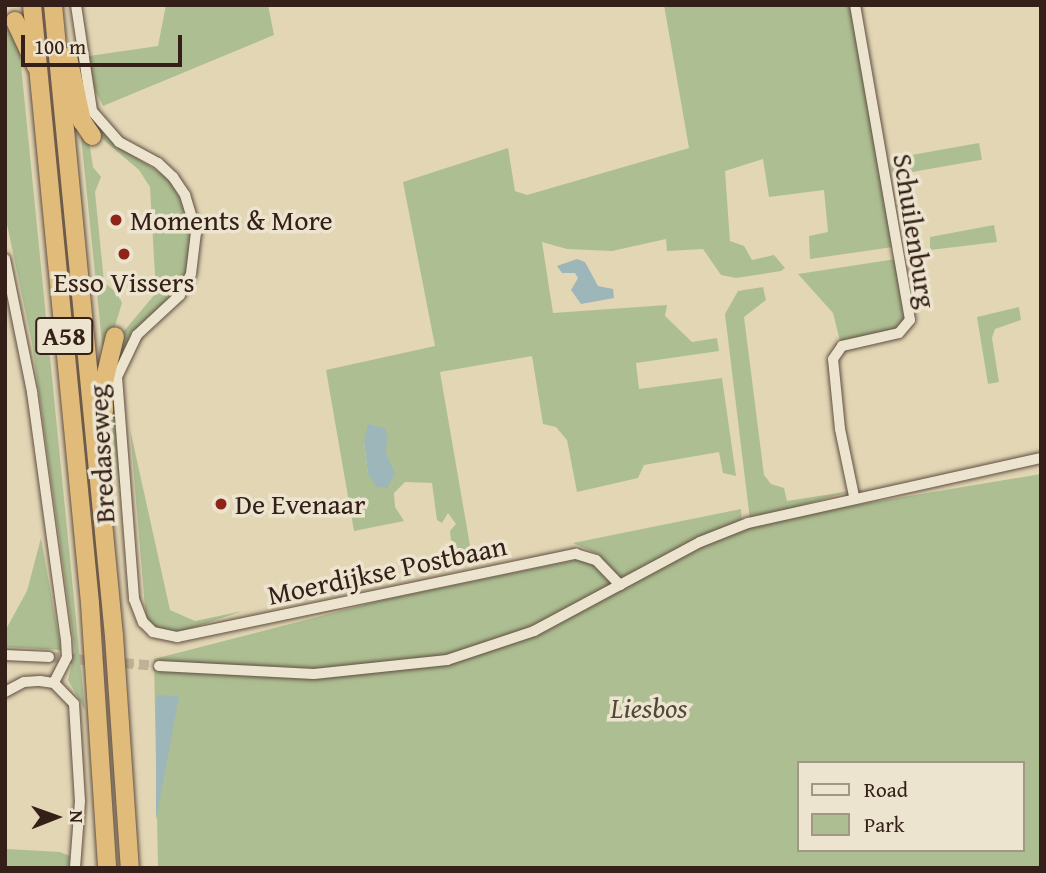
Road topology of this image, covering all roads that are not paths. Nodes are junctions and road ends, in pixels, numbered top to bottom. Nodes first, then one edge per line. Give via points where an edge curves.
1 (32, 5) edge
2 (55, 5) edge
3 (76, 5) edge
4 (855, 5) edge
5 (15, 21) dead end
6 (38, 69) junction
7 (92, 136) dead end
8 (5, 259) edge
9 (115, 336) dead end
10 (1041, 458) edge
11 (854, 496) junction
12 (103, 509) junction
13 (620, 585) junction
14 (153, 632) joint
15 (5, 655) edge
16 (49, 657) tunnel mouth
17 (159, 666) tunnel mouth
18 (54, 683) junction
19 (5, 692) edge
20 (75, 868) edge
21 (107, 868) edge
22 (130, 868) edge

1 - 6 highway, A58
2 - 7 highway, A58 via 82,121
2 - 12 highway, A58
3 - 14 street, Bredaseweg via 92,111 120,142 173,177 185,195 197,232 191,274 180,295 137,335 117,377 134,599 143,622
4 - 11 street, Schuilenburg via 909,320 899,333 842,346 833,359 838,416
5 - 6 highway, A58
6 - 21 highway, A58 via 90,603
8 - 18 street via 33,392 67,657
9 - 12 highway, A58 via 103,386
10 - 11 street
11 - 13 street via 748,523
12 - 22 highway, A58
13 - 14 street, Moerdijkse Postbaan via 596,560 576,554 177,637
13 - 17 street via 534,632 422,665 314,674
15 - 16 street
18 - 19 street via 24,682
18 - 20 street via 74,704 77,720 80,801

